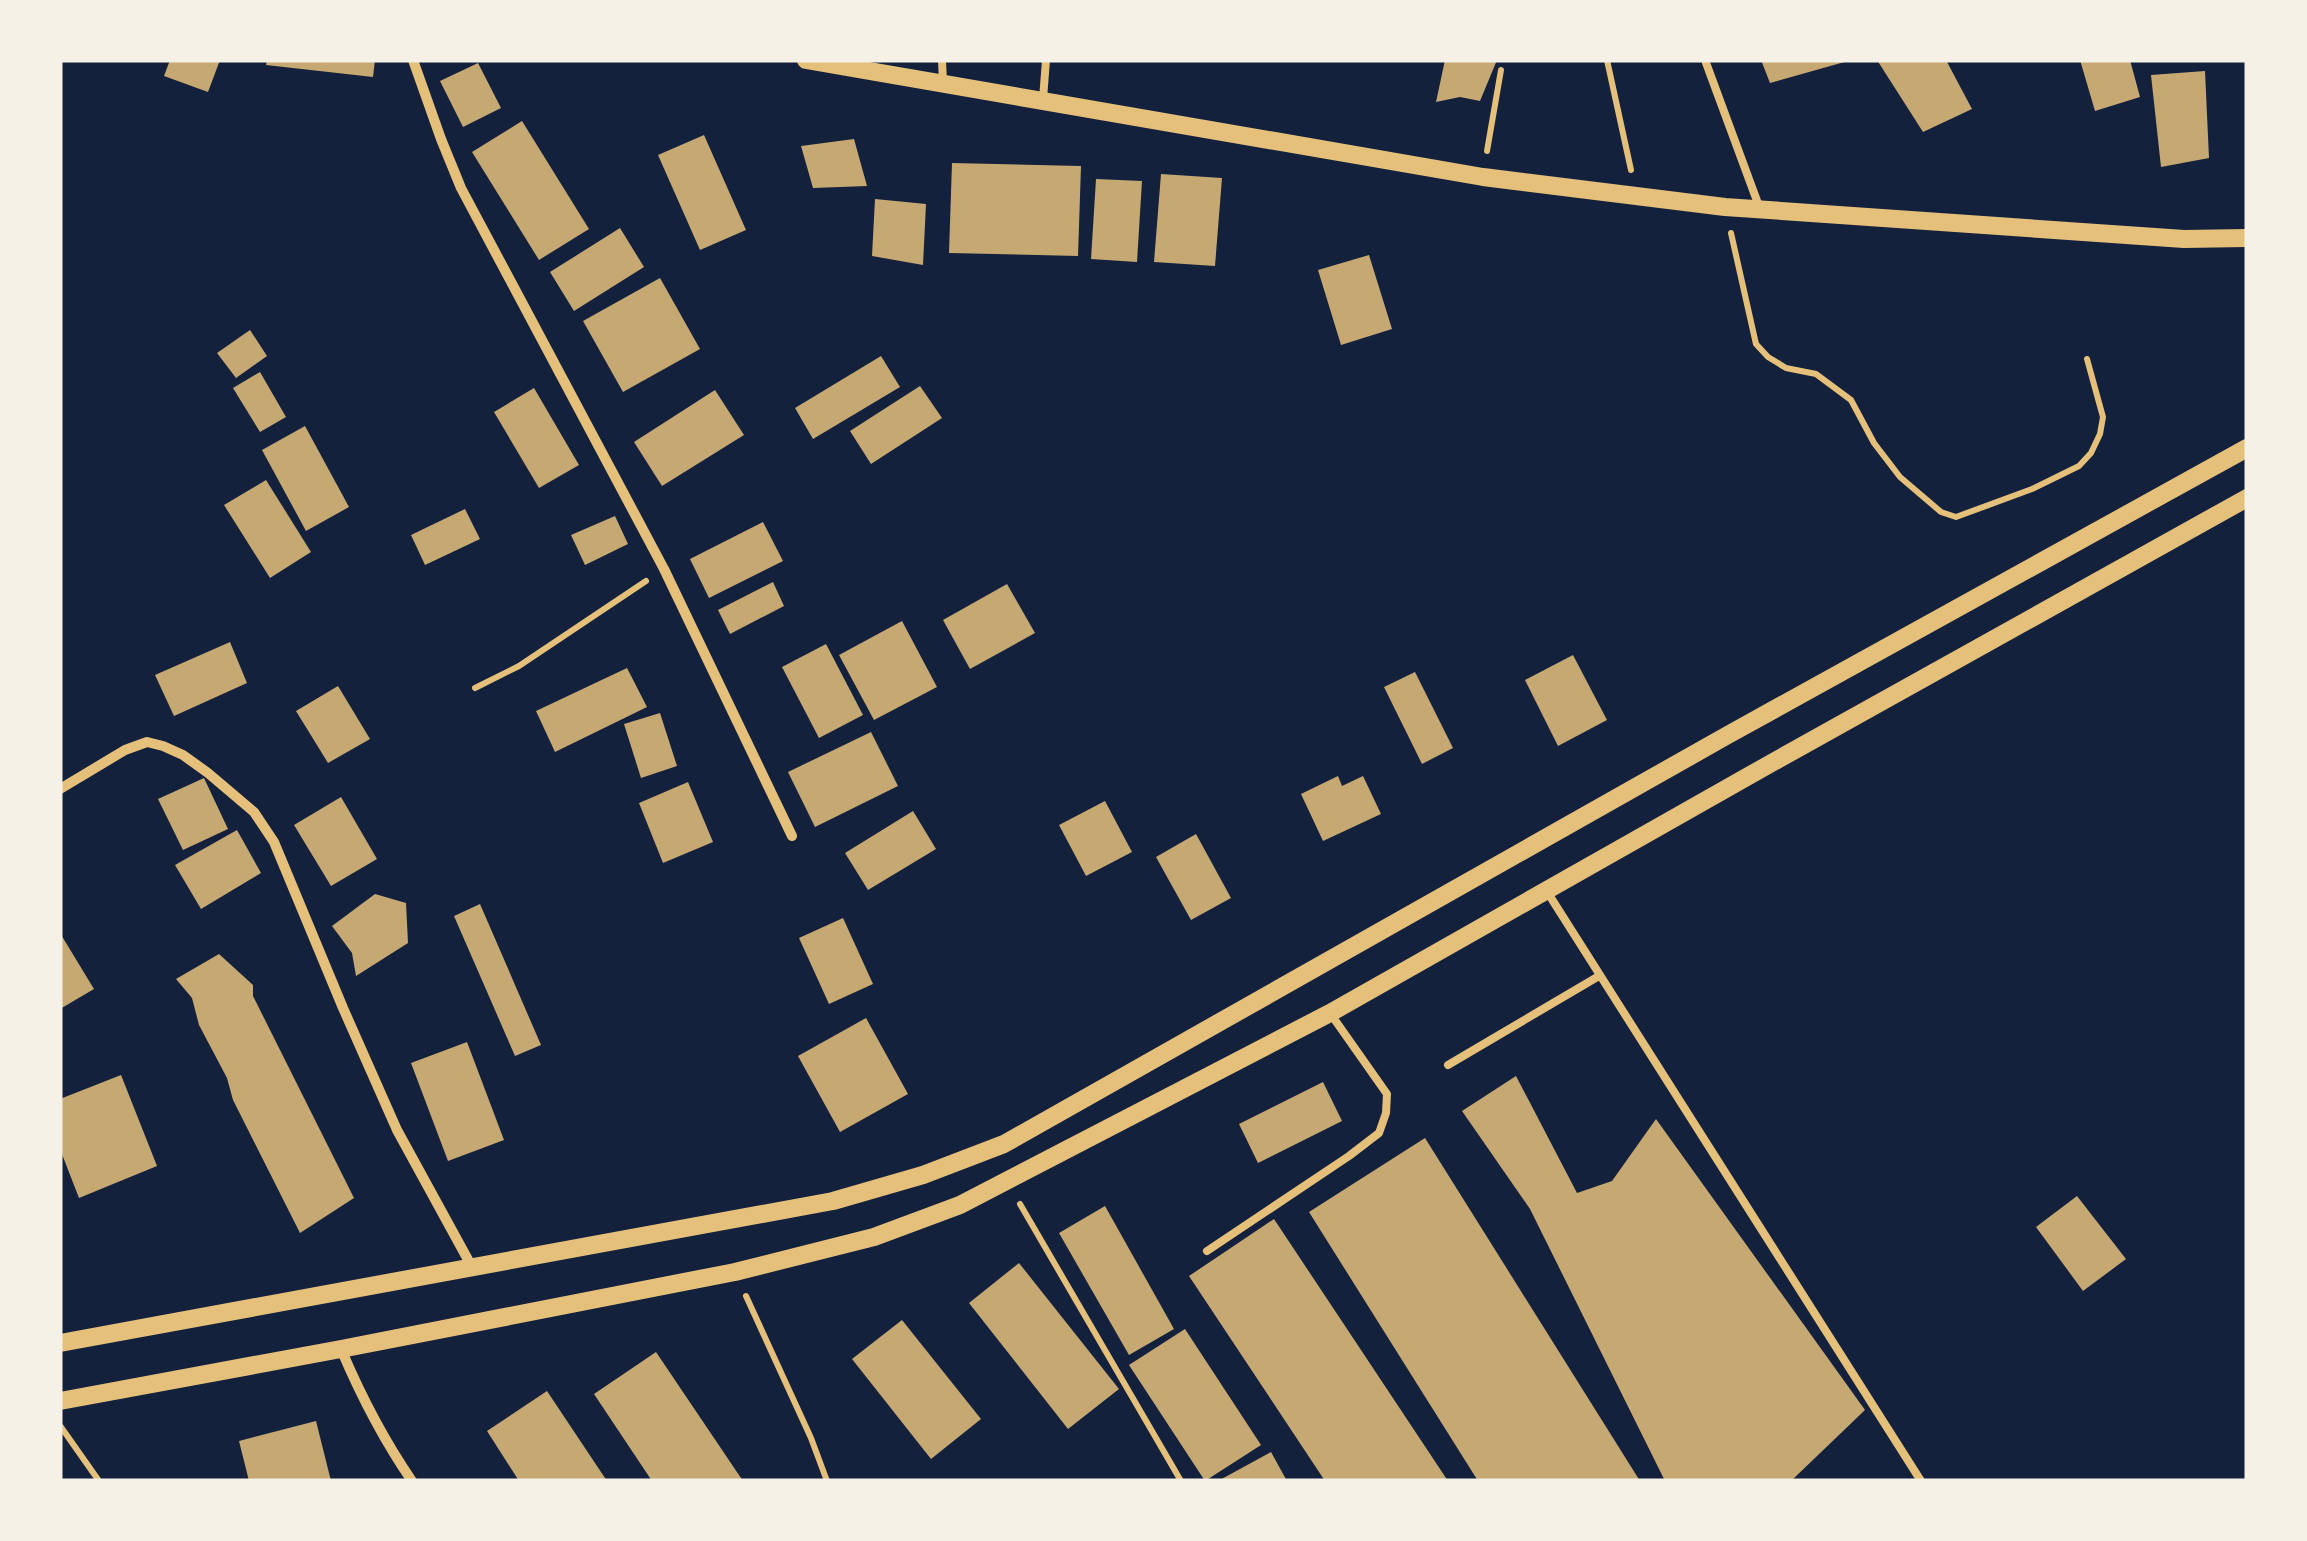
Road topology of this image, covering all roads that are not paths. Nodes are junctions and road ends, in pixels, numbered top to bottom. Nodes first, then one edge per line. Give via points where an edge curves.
1 (413, 60) edge
2 (806, 60) edge
3 (942, 60) edge
4 (1046, 60) edge
5 (1706, 60) edge
6 (943, 83) junction
7 (1043, 99) junction
8 (1760, 209) junction
9 (2247, 238) edge
10 (2247, 448) edge
11 (2247, 498) edge
12 (60, 789) edge
13 (792, 836) dead end
14 (1546, 890) junction
15 (1599, 976) junction
16 (1330, 1013) junction
17 (1448, 1065) dead end
18 (1207, 1250) dead end
19 (473, 1268) junction
20 (60, 1344) edge
21 (340, 1350) junction
22 (60, 1401) edge
23 (412, 1481) edge
24 (1920, 1481) edge

1 - 13 street via 462,188 664,569
2 - 6 street
3 - 6 lane
4 - 7 lane
5 - 8 lane
6 - 7 street
7 - 8 street via 1483,176
8 - 9 street
10 - 19 street via 1004,1144 832,1201
11 - 14 street
12 - 19 street via 147,742 183,756 254,812 274,842 397,1130
14 - 15 lane
14 - 16 street
15 - 17 lane
15 - 24 lane
16 - 18 lane via 1386,1094 1379,1133
16 - 21 street via 960,1205 874,1237 735,1272
19 - 20 street
21 - 22 street
21 - 23 street

